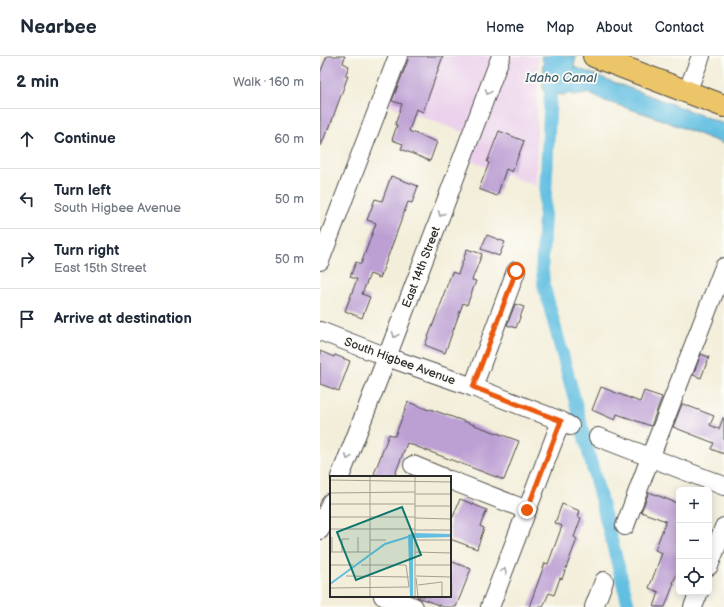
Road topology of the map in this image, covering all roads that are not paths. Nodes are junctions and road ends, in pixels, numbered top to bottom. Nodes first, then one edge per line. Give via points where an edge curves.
1 (398, 56) edge
2 (501, 56) edge
3 (594, 56) edge
4 (701, 56) edge
5 (687, 92) junction
6 (724, 106) edge
7 (320, 261) edge
8 (724, 267) edge
9 (516, 271) dead end
10 (320, 331) edge
11 (387, 357) junction
12 (473, 387) junction
13 (598, 437) dead end
14 (650, 458) junction
15 (413, 465) dead end
16 (340, 476) edge
17 (440, 476) edge
18 (451, 480) edge
19 (724, 486) edge
20 (330, 505) edge
21 (527, 510) junction
22 (625, 526) dead end
23 (724, 527) edge
24 (320, 530) edge
25 (712, 559) edge
26 (604, 581) dead end
27 (698, 595) edge
28 (386, 597) edge
29 (414, 607) edge
30 (490, 607) edge
31 (594, 607) edge
32 (693, 607) edge

1 - 7 street
2 -> 11 street, East 14th Street
3 - 5 main road
4 - 5 street
5 - 6 main road
8 - 14 street
9 - 12 street
10 - 11 street, South Higbee Avenue
11 - 12 street, South Higbee Avenue
11 -> 16 street, East 14th Street
12 - 21 street, South Higbee Avenue via 566,424
13 - 14 street
14 - 19 street
14 - 22 street
15 - 17 street
18 - 21 street
20 - 24 street
30 -> 21 street
23 - 25 street
26 - 31 street
27 - 32 street
28 - 29 street

